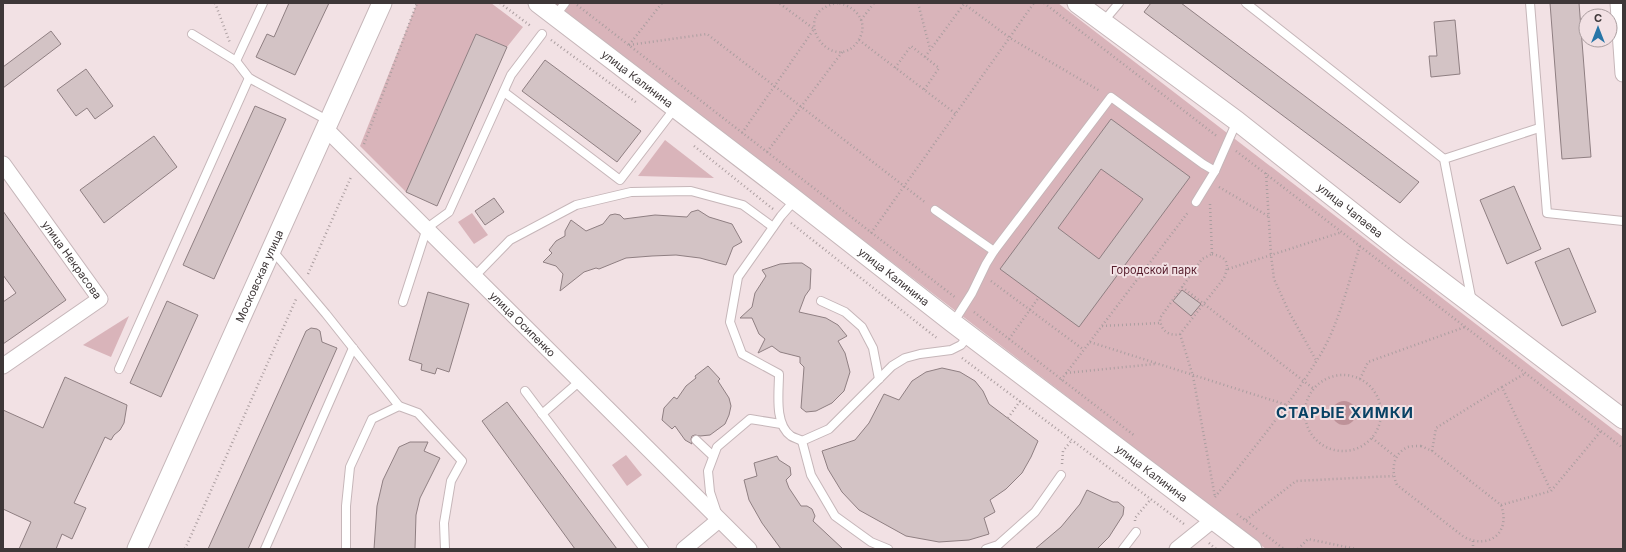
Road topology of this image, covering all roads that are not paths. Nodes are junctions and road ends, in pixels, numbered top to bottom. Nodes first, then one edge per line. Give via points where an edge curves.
1 (263, 3) edge
2 (382, 3) edge
3 (538, 3) edge
4 (1077, 3) edge
5 (1119, 3) edge
6 (1246, 3) edge
7 (1530, 3) edge
8 (1618, 3) edge
9 (560, 9) edge
10 (1103, 23) junction
11 (192, 34) dead end
12 (542, 34) road end
13 (1622, 56) edge
14 (237, 61) junction
15 (1623, 74) edge
16 (249, 78) junction
17 (504, 92) junction
18 (675, 108) junction
19 (1237, 121) junction
20 (328, 125) junction
21 (1539, 128) junction
22 (1444, 159) junction
23 (3, 164) edge
24 (1215, 171) junction
25 (795, 200) junction
26 (1196, 202) road end
27 (935, 210) road end
28 (1623, 221) edge
29 (773, 227) junction
30 (427, 228) junction
31 (272, 249) junction
32 (994, 251) junction
33 (475, 276) junction
34 (821, 301) dead end
35 (404, 302) dead end
36 (1473, 306) junction
37 (953, 323) junction
38 (969, 335) junction
39 (353, 348) junction
40 (3, 366) edge
41 (119, 369) dead end
42 (879, 379) junction
43 (580, 381) junction
44 (525, 391) dead end
45 (399, 406) junction
46 (542, 414) junction
47 (1621, 414) edge
48 (781, 424) junction
49 (696, 440) dead end
50 (802, 441) junction
51 (713, 456) junction
52 (1061, 475) road end
53 (719, 520) junction
54 (1213, 520) junction
55 (1136, 532) road end
56 (137, 549) edge
57 (265, 549) edge
58 (346, 549) edge
59 (445, 549) edge
60 (644, 549) edge
61 (684, 549) edge
62 (749, 549) edge
63 (888, 549) edge
64 (986, 549) edge
65 (1123, 549) edge
66 (1177, 549) edge
67 (1252, 549) edge

1 - 14 lane
2 - 20 street, Московская улица
3 - 9 street, улица Калинина
4 - 10 street, улица Чапаева
5 - 10 lane
6 - 22 lane
7 - 21 lane
8 - 13 street
9 - 18 street, улица Калинина
10 - 19 street, улица Чапаева
11 - 14 lane
12 - 17 lane via 511,75
13 - 15 street
14 - 16 lane
16 - 20 lane
16 - 41 lane
17 - 18 lane via 620,180
17 - 30 lane via 449,212
18 - 25 street, улица Калинина
19 - 24 lane
19 - 36 street, улица Чапаева
20 - 30 street, улица Осипенко
20 - 31 street, Московская улица
21 - 22 lane
21 - 28 lane via 1547,213
22 - 36 lane
23 - 40 street, улица Некрасова via 100,299
24 - 26 lane
24 - 32 lane via 1111,97
25 - 29 lane
25 - 37 street, улица Калинина
27 - 32 lane
29 - 33 lane via 743,205 691,191 631,192 576,205 510,240
29 - 48 lane via 738,277 730,322 742,354 779,374
30 - 33 street, улица Осипенко
30 - 35 lane
31 - 39 lane
31 - 56 street, Московская улица
32 - 37 lane
33 - 43 street, улица Осипенко
34 - 42 lane via 845,312 862,327 873,348
36 - 47 street, улица Чапаева
37 - 38 street, улица Калинина
38 - 42 lane via 961,345 952,350 905,358
38 - 54 street, улица Калинина
39 - 45 lane
39 - 57 lane
42 - 50 lane via 829,429
43 - 46 lane
43 - 53 street, улица Осипенко
44 - 46 lane
45 - 58 lane via 372,419 350,468 346,506
45 - 59 lane via 418,413 462,461 451,481 444,523
46 - 60 lane
48 - 50 lane via 790,435
48 - 51 lane via 750,418 717,447
49 - 51 lane
50 - 63 lane via 811,475 835,516 871,542
51 - 53 lane via 708,471 710,492
52 - 64 lane via 1035,512 998,545
53 - 61 street
53 - 62 street, улица Осипенко
54 - 66 street
54 - 67 street, улица Калинина
55 - 65 lane

